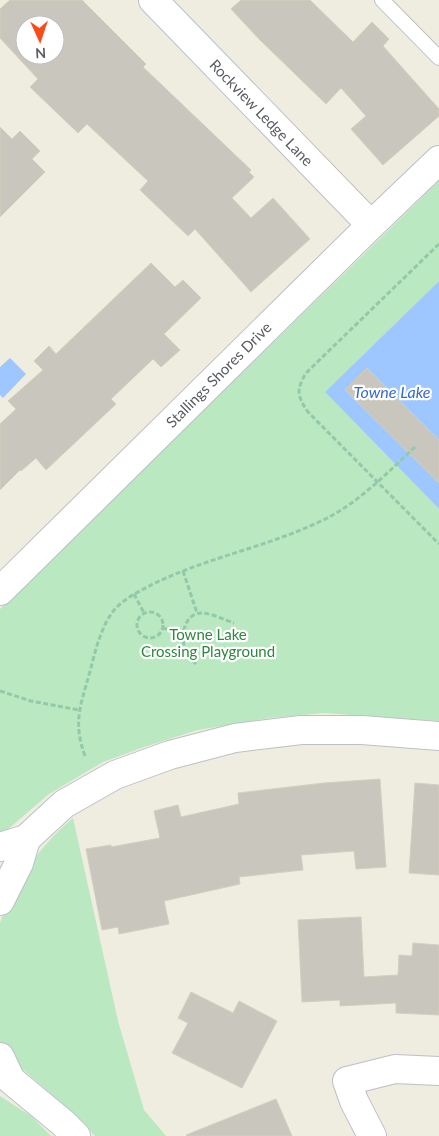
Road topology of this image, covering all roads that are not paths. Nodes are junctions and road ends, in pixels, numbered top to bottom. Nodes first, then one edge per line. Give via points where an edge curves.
1 (153, 0) edge
2 (382, 0) edge
3 (439, 58) edge
4 (439, 160) edge
5 (371, 225) junction
6 (0, 592) edge
7 (439, 736) edge
8 (26, 838) junction
9 (0, 847) edge
10 (0, 901) edge
11 (4, 1071) edge
12 (439, 1071) edge
13 (76, 1136) edge
14 (372, 1136) edge

1 - 5 street, Rockview Ledge Lane
2 - 3 lane
4 - 5 street, Stallings Shores Drive
5 - 6 street, Stallings Shores Drive
7 - 8 street via 362,730 301,730 235,738 170,755 114,775 64,804
8 - 9 street
8 - 10 street via 19,863
11 - 13 street
12 - 14 street via 396,1069 347,1081

